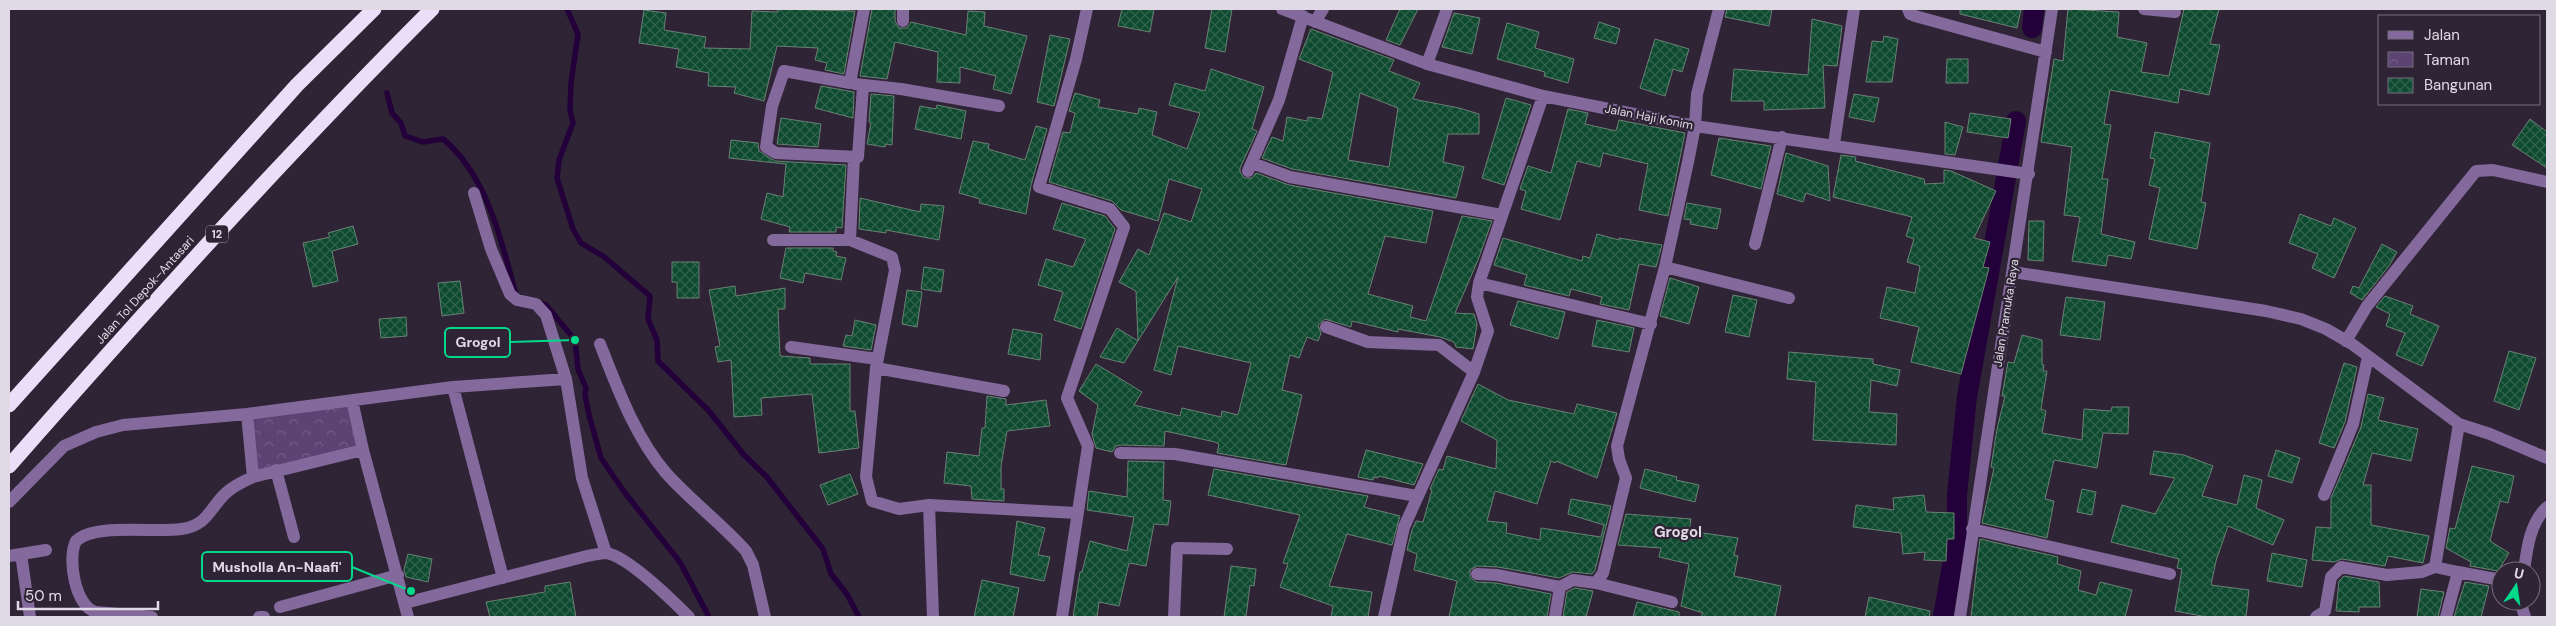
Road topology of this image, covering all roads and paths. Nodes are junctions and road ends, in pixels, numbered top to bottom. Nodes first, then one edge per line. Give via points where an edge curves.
1 (374, 9) edge
2 (432, 9) edge
3 (864, 9) edge
4 (1087, 9) edge
5 (1282, 9) edge
6 (1323, 9) edge
7 (1447, 9) edge
8 (1719, 9) edge
9 (1854, 9) edge
10 (1908, 9) edge
11 (2052, 9) edge
12 (2144, 9) edge
13 (2175, 12) dead end
14 (1309, 19) junction
15 (2046, 52) junction
16 (1426, 64) junction
17 (850, 83) junction
18 (863, 86) junction
19 (1543, 96) junction
20 (999, 106) dead end
21 (1695, 126) junction
22 (1782, 137) junction
23 (1834, 144) junction
24 (854, 158) junction
25 (2026, 173) junction
26 (2547, 182) edge
27 (474, 192) dead end
28 (1502, 215) junction
29 (773, 240) dead end
30 (850, 240) junction
31 (1755, 244) dead end
32 (1666, 267) junction
33 (2013, 272) junction
34 (1479, 283) junction
35 (1789, 298) dead end
36 (1652, 324) junction
37 (1326, 327) dead end
38 (2346, 341) junction
39 (600, 344) dead end
40 (791, 347) dead end
41 (2368, 358) junction
42 (876, 364) junction
43 (1474, 372) junction
44 (566, 379) junction
45 (453, 387) junction
46 (1004, 391) dead end
47 (352, 400) junction
48 (9, 405) edge
49 (247, 414) junction
50 (2459, 424) junction
51 (363, 450) junction
52 (1120, 453) dead end
53 (2547, 458) edge
54 (9, 466) edge
55 (276, 470) junction
56 (253, 477) junction
57 (2324, 495) dead end
58 (1417, 496) junction
59 (9, 502) edge
60 (929, 505) junction
61 (2547, 507) edge
62 (1077, 513) junction
63 (1972, 529) junction
64 (294, 537) dead end
65 (1227, 549) dead end
66 (46, 550) dead end
67 (606, 553) junction
68 (15, 555) edge
69 (2526, 561) edge
70 (2435, 567) junction
71 (2458, 572) junction
72 (1476, 574) dead end
73 (2170, 574) dead end
74 (398, 575) junction
75 (503, 578) junction
76 (2491, 578) edge
77 (1596, 583) junction
78 (1560, 587) junction
79 (1672, 602) dead end
80 (405, 603) junction
81 (280, 607) dead end
82 (30, 617) edge
83 (152, 617) edge
84 (408, 617) edge
85 (690, 617) edge
86 (764, 617) edge
87 (933, 617) edge
88 (1062, 617) edge
89 (1174, 617) edge
90 (1384, 617) edge
91 (1555, 617) edge
92 (1960, 617) edge
93 (2316, 617) edge
94 (2446, 617) edge

1 - 48 highway, Jalan Tol Depok–Antasari via 297,85
2 - 54 highway, Jalan Tol Depok–Antasari / 12 via 330,111 129,329
3 - 17 street
4 - 62 street via 1039,187 1110,209 1124,227 1067,398 1088,446
5 - 14 street, Jalan Haji Konim
6 - 14 street
7 - 16 street
8 - 21 street via 1697,94
9 - 23 street
10 - 15 street via 1915,16
11 - 15 street, Jalan Pramuka Raya
12 - 13 street
14 - 16 street, Jalan Haji Konim
14 - 28 street via 1250,167
15 - 25 street, Jalan Pramuka Raya
16 - 19 street, Jalan Haji Konim
17 - 18 street
17 - 24 street via 784,71 772,106 766,147 776,153
18 - 20 street via 901,89
18 - 24 street via 860,150
19 - 21 street, Jalan Haji Konim
19 - 28 street
21 - 22 street, Jalan Haji Konim
21 - 32 street
22 - 23 street, Jalan Haji Konim
22 - 31 street
23 - 25 street, Jalan Haji Konim via 1943,163
24 - 30 street
25 - 33 street, Jalan Pramuka Raya
26 - 38 street via 2493,170 2476,171 2368,306
27 - 44 street via 491,249 510,294 517,300 536,304 546,315
28 - 34 street
29 - 30 street
30 - 42 street via 892,257 895,270
32 - 35 street
32 - 36 street
33 - 38 street via 2266,311 2300,319
33 - 63 street, Jalan Pramuka Raya
34 - 36 street
34 - 43 street via 1476,297 1488,330
36 - 77 street via 1617,446 1626,478 1603,573
37 - 43 street via 1368,342 1440,345
38 - 41 street
39 - 86 street via 617,388 644,441 665,471 746,551 753,565
40 - 42 street
41 - 50 street
41 - 57 street via 2353,424
42 - 46 street
42 - 60 street via 866,477 872,501 899,509
43 - 58 street
44 - 45 street
44 - 67 street via 582,478
45 - 47 street
45 - 75 street
47 - 49 street
47 - 51 street
49 - 56 street
49 - 59 street via 124,425 96,432 64,446
50 - 53 street
50 - 70 street
51 - 55 street
51 - 74 street
52 - 58 street via 1175,454
55 - 56 street
55 - 64 street
56 - 83 street via 225,494 200,523 182,529 92,533 76,541 74,577 83,604 96,612
58 - 90 street via 1404,527
60 - 62 street
60 - 87 street
61 - 69 street via 2534,524
62 - 88 street
63 - 73 street
63 - 92 street, Jalan Pramuka Raya
65 - 89 street via 1177,548
66 - 68 street
67 - 75 street
67 - 85 street via 647,578
68 - 82 street
70 - 71 street
70 - 93 street via 2422,572 2387,575 2341,567 2331,577 2325,611
71 - 76 street
71 - 94 street
72 - 78 street
74 - 80 street
74 - 81 street
75 - 80 street
77 - 78 street via 1573,580
77 - 79 street
78 - 91 street
80 - 84 street

